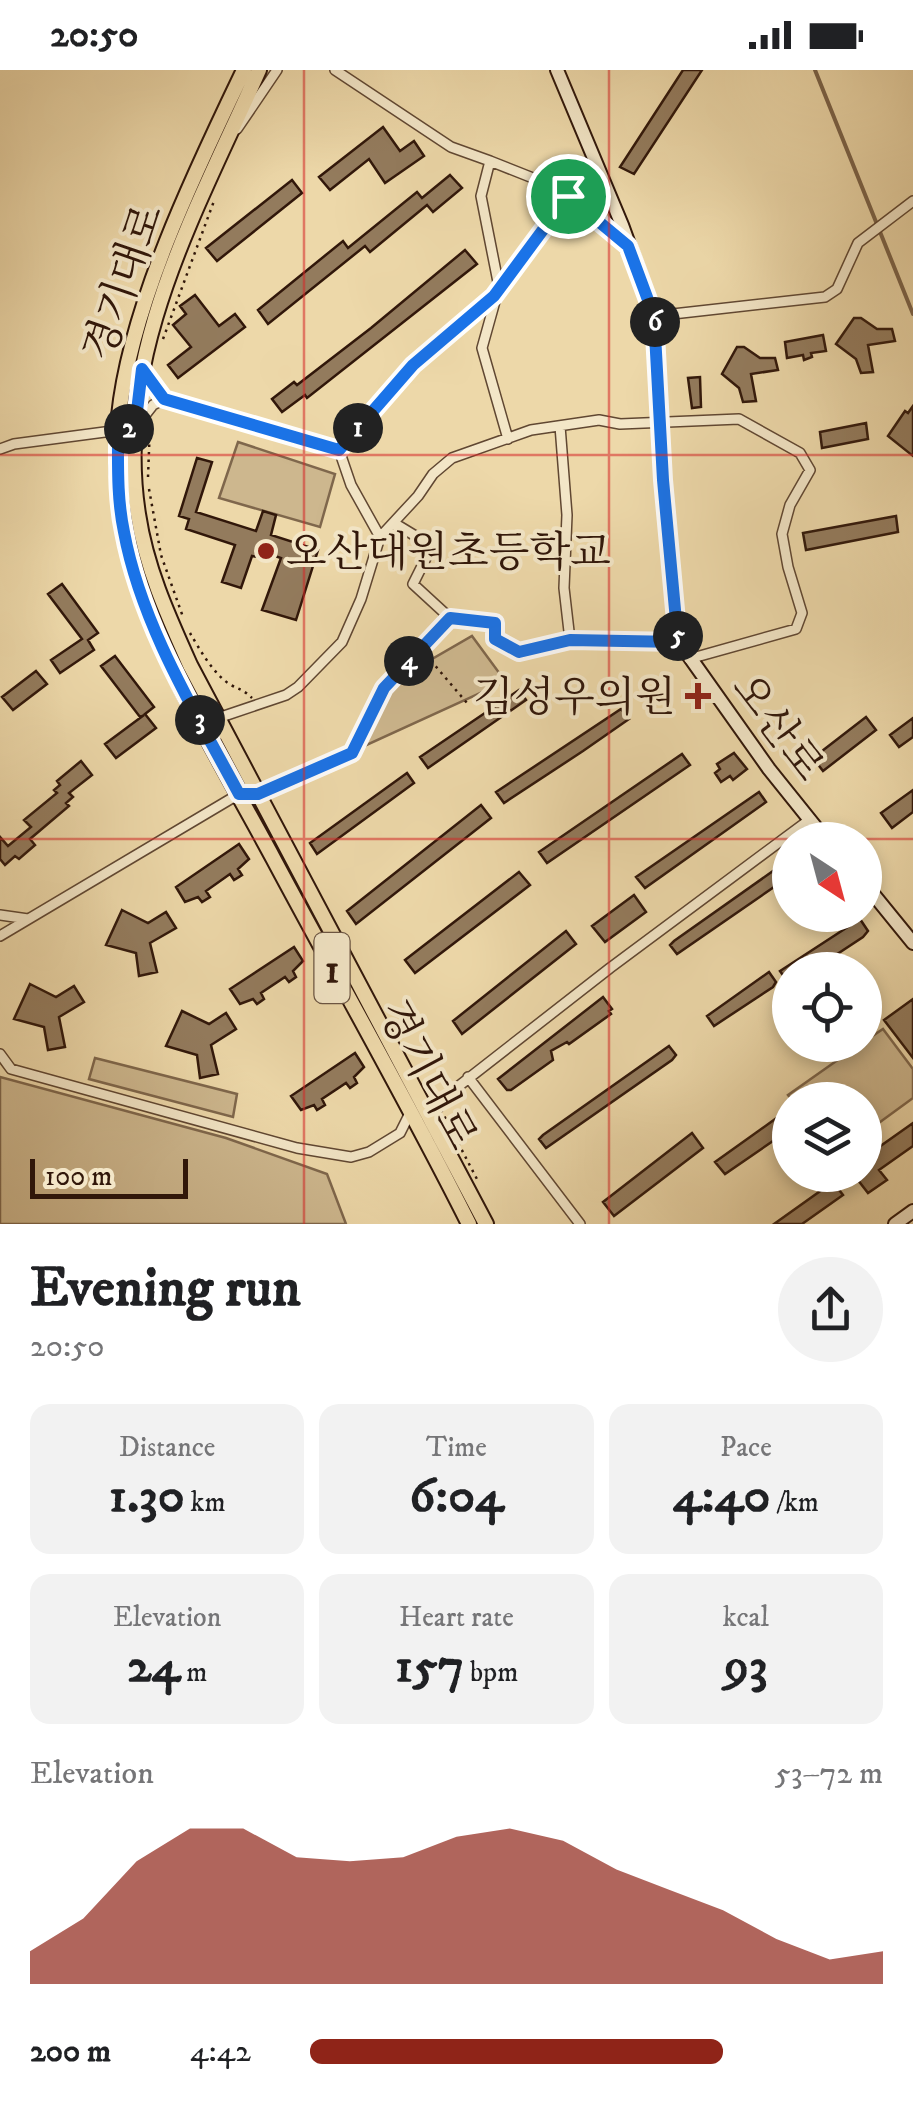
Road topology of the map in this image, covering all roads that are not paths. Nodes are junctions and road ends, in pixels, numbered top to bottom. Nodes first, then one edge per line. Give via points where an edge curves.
1 (244, 70) edge
2 (259, 70) edge
3 (276, 70) edge
4 (335, 70) edge
5 (556, 70) edge
6 (228, 138) junction
7 (490, 161) junction
8 (568, 196) junction
9 (913, 201) edge
10 (628, 246) junction
11 (499, 288) junction
12 (654, 316) junction
13 (142, 369) junction
14 (164, 399) junction
15 (660, 423) junction
16 (560, 426) junction
17 (135, 428) junction
18 (118, 432) junction
19 (508, 438) junction
20 (0, 449) edge
21 (339, 450) junction
22 (394, 523) junction
23 (380, 538) junction
24 (450, 618) junction
25 (570, 640) junction
26 (678, 642) junction
27 (689, 658) junction
28 (220, 723) junction
29 (213, 746) junction
30 (239, 794) junction
31 (258, 794) junction
32 (809, 820) joint
33 (882, 905) edge
34 (0, 915) edge
35 (28, 919) junction
36 (0, 936) edge
37 (913, 944) edge
38 (0, 1054) edge
39 (468, 1077) junction
40 (432, 1106) junction
41 (412, 1110) junction
42 (400, 1132) junction
43 (427, 1141) junction
44 (913, 1210) edge
45 (469, 1224) edge
46 (486, 1224) edge
47 (580, 1224) edge
48 (895, 1224) edge

1 - 18 main road, 경기대로 / 1 via 142,310
2 - 6 main road, 경기대로 / 1
3 - 6 street
4 - 7 street via 451,147
5 - 10 street, 오산로
6 - 13 main road, 경기대로 / 1 via 166,278
7 - 8 street
7 - 11 street via 481,196
8 - 10 street
8 - 11 street
9 - 12 street via 858,243 837,288 825,296
10 - 12 street, 오산로
11 - 19 street via 482,348
11 - 21 street via 413,365
12 - 15 street, 오산로
13 - 14 street
13 - 17 main road, 경기대로 / 1
14 - 17 street
14 - 21 street
15 - 16 street
15 - 26 street, 오산로
15 - 27 street via 740,419 800,453 810,470 782,534 802,612 796,629
16 - 19 street
16 - 25 street
17 - 18 street
17 - 28 main road, 경기대로 / 1 via 138,514 156,591
18 - 20 street
18 - 29 main road, 경기대로 / 1 via 118,488 135,577
19 - 22 street via 452,458
21 - 23 street
22 - 23 street
22 - 24 street via 432,546 413,584
23 - 28 street via 342,642 286,695
24 - 25 street via 495,623 495,639 519,652
24 - 31 street via 384,688 352,753
25 - 26 street
26 - 27 street, 오산로
27 - 32 street, 오산로
28 - 29 street
28 - 31 main road, 경기대로 / 1
29 - 30 main road, 경기대로 / 1
30 - 31 street
30 - 35 street
30 - 41 main road, 경기대로 / 1
31 - 40 main road, 경기대로 / 1
32 - 39 street
33 - 37 street
34 - 35 street
35 - 36 street
38 - 42 street via 11,1068 297,1148 350,1158
39 - 40 street
39 - 47 street
40 - 46 main road, 경기대로 / 1
41 - 42 street
41 - 43 main road, 경기대로 / 1
42 - 43 street
43 - 45 main road, 경기대로 / 1
44 - 48 street

